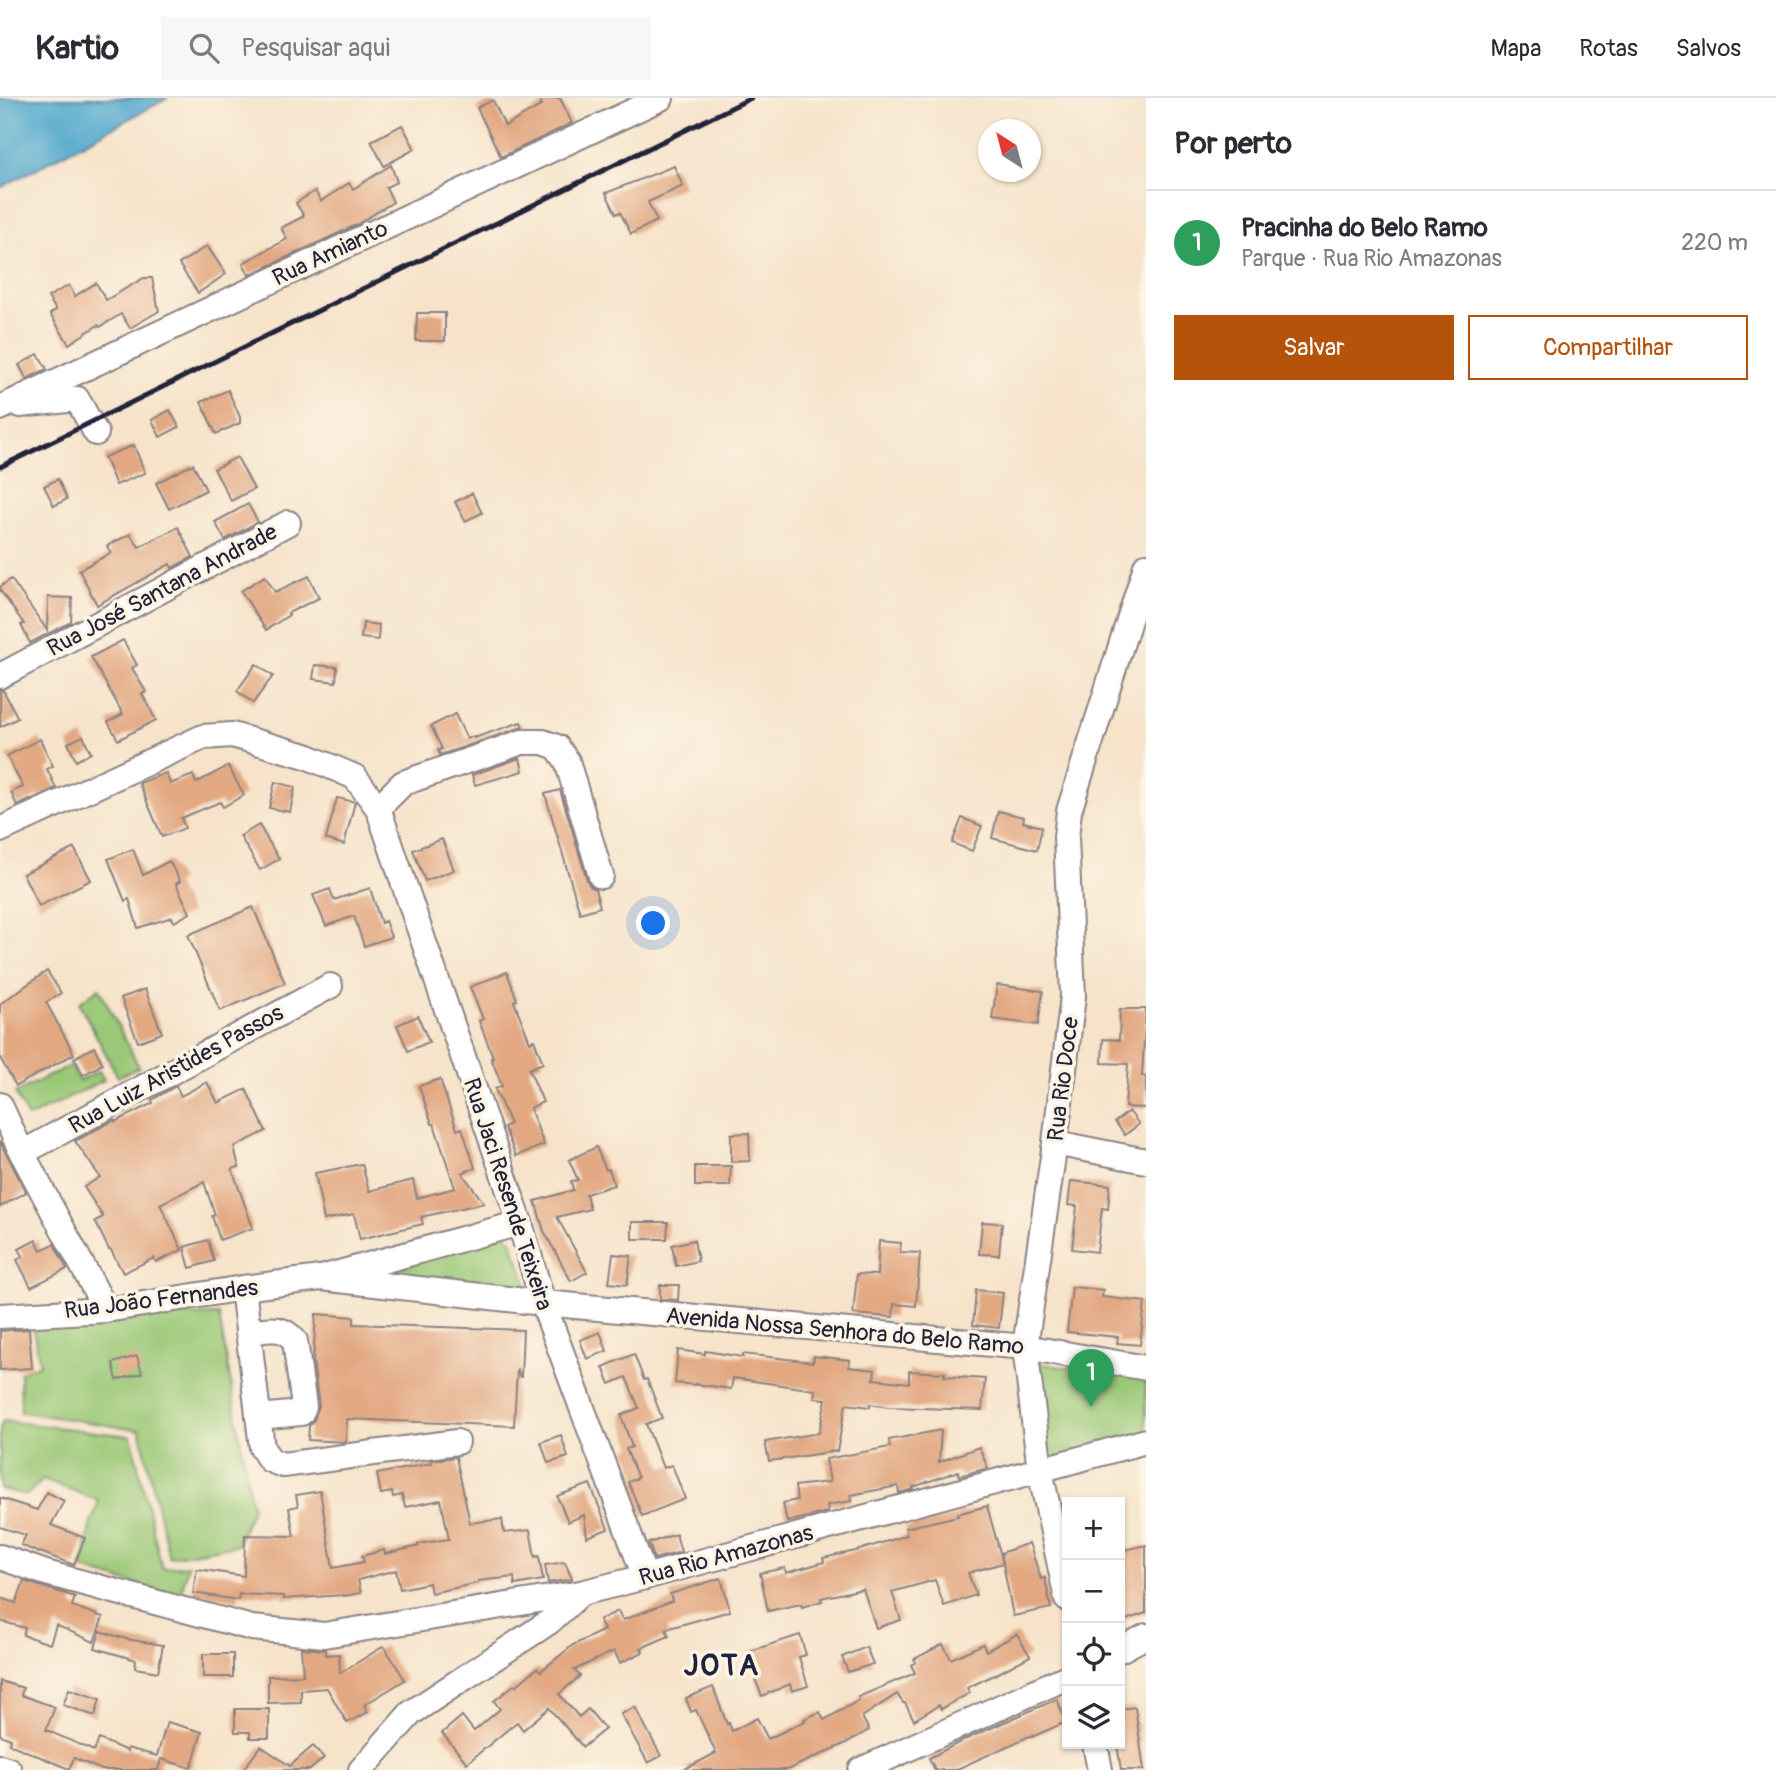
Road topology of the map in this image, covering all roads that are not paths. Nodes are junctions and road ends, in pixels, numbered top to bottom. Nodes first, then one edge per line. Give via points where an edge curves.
1 (661, 98) edge
2 (1, 407) edge
3 (96, 433) dead end
4 (288, 523) dead end
5 (1146, 566) edge
6 (0, 676) edge
7 (378, 808) junction
8 (0, 830) edge
9 (601, 876) dead end
10 (330, 986) dead end
11 (0, 1105) edge
12 (1055, 1143) junction
13 (22, 1153) junction
14 (1146, 1161) edge
15 (520, 1223) junction
16 (321, 1278) junction
17 (243, 1288) junction
18 (542, 1303) junction
19 (106, 1310) junction
20 (0, 1317) edge
21 (248, 1332) junction
22 (1025, 1347) junction
23 (1146, 1368) edge
24 (258, 1417) junction
25 (1146, 1441) edge
26 (457, 1442) dead end
27 (1040, 1470) junction
28 (0, 1558) edge
29 (1062, 1575) edge
30 (645, 1577) junction
31 (581, 1593) junction
32 (1146, 1636) edge
33 (1125, 1647) edge
34 (1062, 1679) edge
35 (1096, 1749) edge
36 (0, 1767) edge
37 (9, 1770) edge
38 (361, 1770) edge
39 (861, 1770) edge
40 (1100, 1770) edge

1 - 2 street, Rua Amianto
2 - 3 street via 78,399
4 - 6 street, Rua José Santana Andrade
5 - 12 street, Rua Rio Doce via 1069,811 1066,837 1073,996
7 - 8 street, Rua Jaci Resende Teixeira via 355,777 306,756 232,735 203,737
7 - 9 street via 403,783 522,742 543,742 557,747 567,761
7 - 15 street, Rua Jaci Resende Teixeira
10 - 13 street, Rua Luiz Aristides Passos
11 - 13 street
12 - 14 street
12 - 22 street, Rua Rio Doce
13 - 19 street
15 - 16 street, Rua João Fernandes
15 - 18 street, Rua Jaci Resende Teixeira
16 - 17 street, Rua João Fernandes
16 - 18 street, Rua João Fernandes
17 - 19 street, Rua João Fernandes
17 - 21 street
18 - 22 street, Avenida Nossa Senhora do Belo Ramo
18 - 30 street, Rua Jaci Resende Teixeira
19 - 20 street, Rua João Fernandes
21 - 24 street
21 - 24 street via 276,1329 295,1341 304,1407 301,1412
22 - 23 street, Avenida Nossa Senhora do Belo Ramo
22 - 27 street, Rua Rio Doce
24 - 26 street via 262,1448 270,1460 283,1465
25 - 27 street, Rua Rio Amazonas
27 - 29 street, Rua Rio Doce
27 - 30 street, Rua Rio Amazonas
28 - 31 street via 253,1628 324,1635
30 - 31 street, Rua Rio Amazonas
31 - 38 street, Rua Rio Amazonas via 549,1622 411,1713
32 - 33 street
34 - 39 street
35 - 40 street
36 - 37 street

